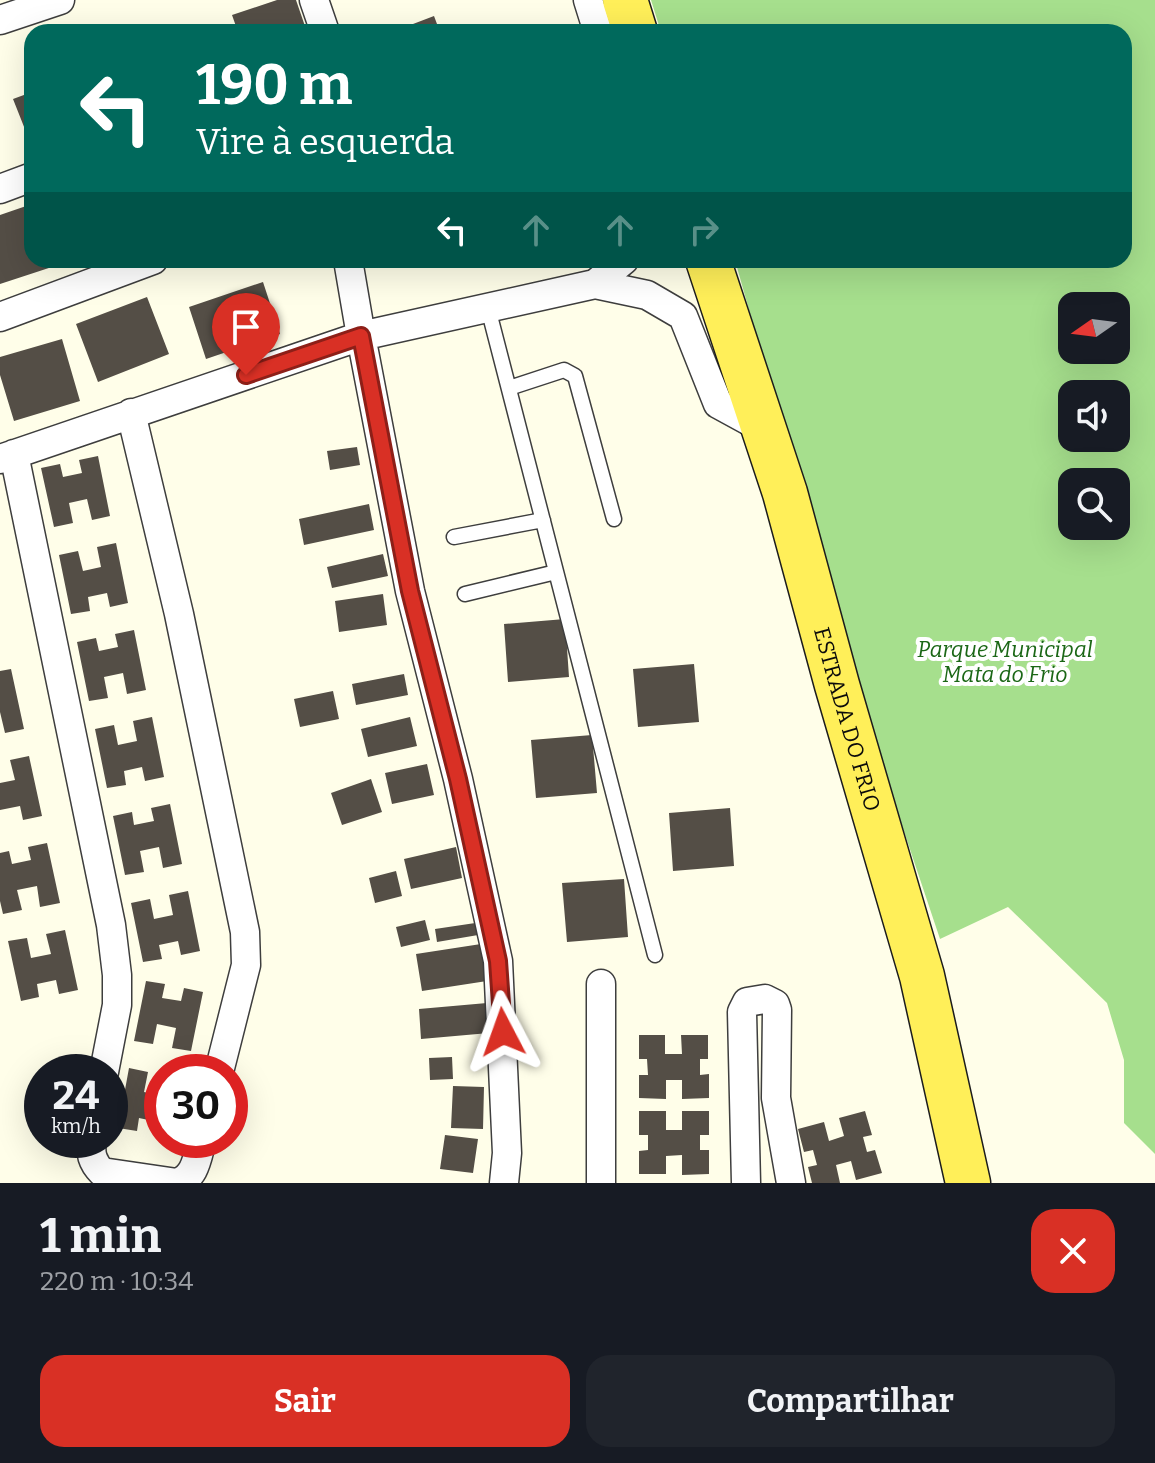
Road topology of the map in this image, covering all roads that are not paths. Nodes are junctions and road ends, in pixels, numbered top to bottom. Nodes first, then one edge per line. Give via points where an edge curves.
1 (60, 0) edge
2 (314, 0) edge
3 (588, 0) edge
4 (625, 0) edge
5 (0, 20) edge
6 (322, 24) edge
7 (596, 24) edge
8 (632, 24) edge
9 (24, 180) edge
10 (0, 189) edge
11 (132, 268) edge
12 (349, 268) edge
13 (614, 268) edge
14 (711, 268) edge
15 (595, 284) junction
16 (488, 308) junction
17 (0, 317) edge
18 (361, 336) junction
19 (509, 388) junction
20 (131, 413) junction
21 (762, 428) junction
22 (7, 456) edge
23 (614, 519) dead end
24 (543, 520) junction
25 (454, 537) dead end
26 (556, 572) junction
27 (465, 594) dead end
28 (655, 955) dead end
29 (601, 984) dead end
30 (107, 1054) edge
31 (224, 1054) edge
32 (93, 1158) edge
33 (197, 1158) edge
34 (504, 1183) edge
35 (601, 1183) edge
36 (746, 1183) edge
37 (791, 1183) edge
38 (968, 1183) edge

1 - 5 street
2 - 6 street
3 - 7 street
4 - 8 main road
9 - 10 street
11 - 17 street
12 - 18 street
13 - 15 street
14 - 21 main road, ESTRADA DO FRIO
15 - 16 street
15 - 21 street via 647,295 683,316 718,404
16 - 18 street
16 - 19 lane
18 - 20 street
18 - 34 street via 410,591 498,961
19 - 23 lane via 564,370 575,376
19 - 24 lane
20 - 22 street
20 - 31 street via 245,932 246,965
21 - 38 main road, ESTRADA DO FRIO via 922,976
22 - 30 street via 111,925 117,1005
24 - 25 lane
24 - 26 lane
26 - 27 lane
26 - 28 lane
29 - 35 street
32 - 33 street via 102,1172 177,1183 187,1180
36 - 37 street via 742,1012 747,1002 765,999 777,1010 776,1098

